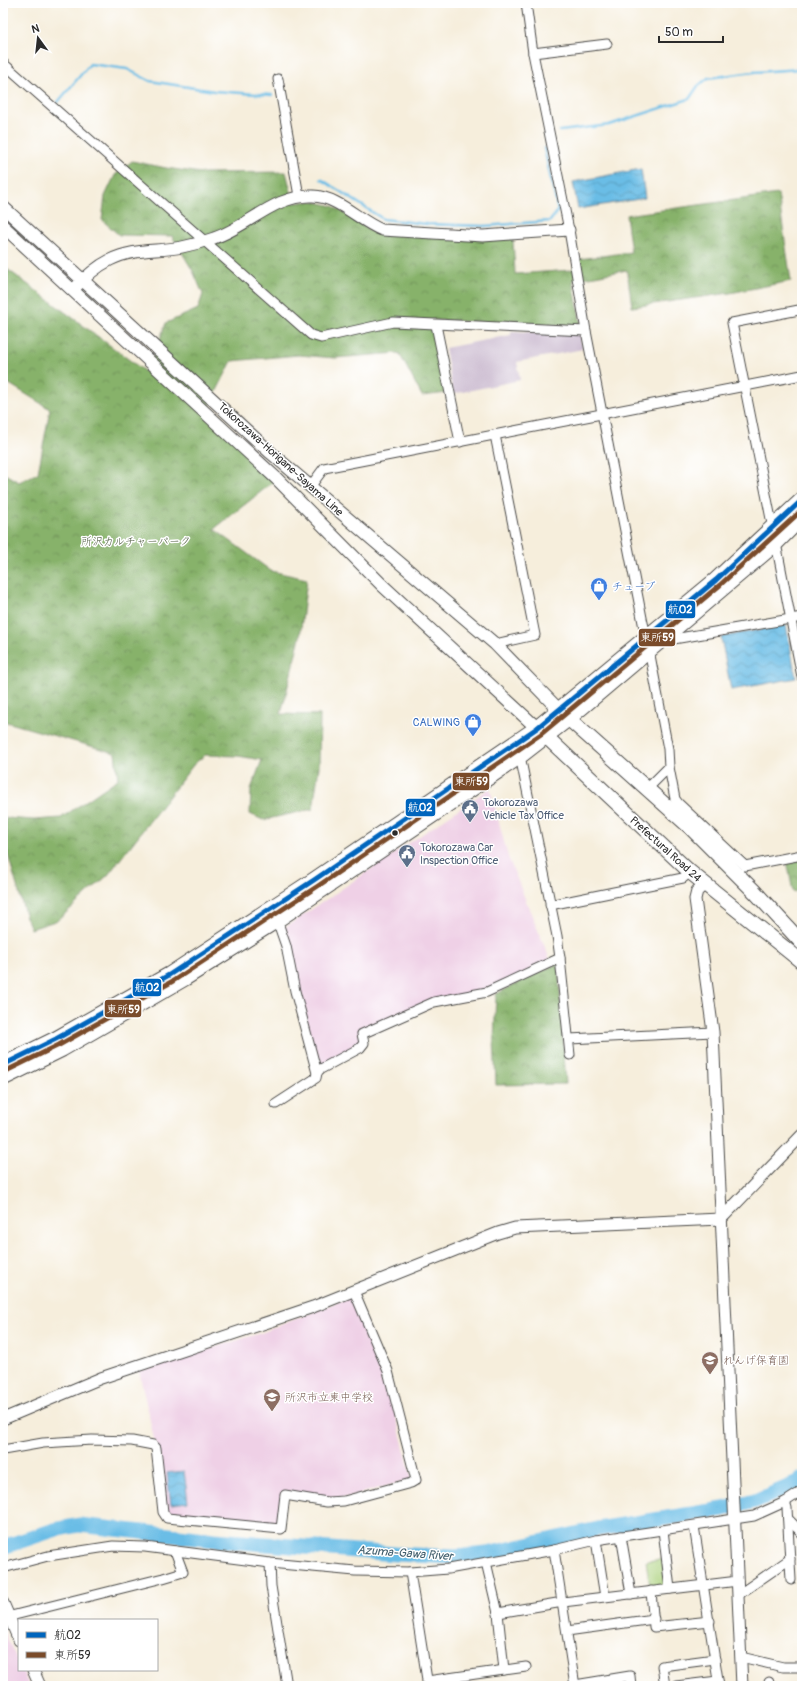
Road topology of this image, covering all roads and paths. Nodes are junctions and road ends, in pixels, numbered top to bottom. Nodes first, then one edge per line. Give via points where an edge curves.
1 (526, 3) edge
2 (607, 44) dead end
3 (533, 53) junction
4 (3, 63) edge
5 (278, 79) dead end
6 (299, 196) junction
7 (3, 207) edge
8 (3, 226) edge
9 (569, 230) junction
10 (203, 241) junction
11 (83, 279) junction
12 (73, 290) junction
13 (799, 310) dead end
14 (436, 325) junction
15 (586, 331) junction
16 (802, 375) edge
17 (744, 386) junction
18 (602, 415) junction
19 (495, 435) junction
20 (460, 442) junction
21 (310, 486) junction
22 (802, 500) edge
23 (802, 517) edge
24 (774, 536) junction
25 (802, 617) edge
26 (791, 619) junction
27 (652, 643) junction
28 (495, 644) junction
29 (802, 677) edge
30 (565, 715) junction
31 (542, 733) junction
32 (520, 756) junction
33 (669, 767) junction
34 (647, 789) junction
35 (802, 855) edge
36 (690, 872) junction
37 (705, 884) junction
38 (550, 906) junction
39 (277, 920) junction
40 (802, 943) edge
41 (560, 958) junction
42 (802, 962) edge
43 (713, 1032) junction
44 (569, 1039) junction
45 (570, 1055) dead end
46 (3, 1066) edge
47 (317, 1073) junction
48 (3, 1078) edge
49 (276, 1104) dead end
50 (802, 1135) edge
51 (721, 1219) junction
52 (354, 1291) junction
53 (3, 1419) edge
54 (3, 1450) edge
55 (802, 1492) edge
56 (785, 1502) junction
57 (735, 1518) junction
58 (788, 1519) junction
59 (694, 1526) junction
60 (663, 1530) junction
61 (802, 1533) edge
62 (621, 1536) junction
63 (596, 1540) junction
64 (175, 1550) junction
65 (554, 1550) junction
66 (790, 1559) junction
67 (486, 1562) junction
68 (270, 1563) junction
69 (3, 1568) edge
70 (410, 1572) junction
71 (791, 1580) dead end
72 (738, 1581) junction
73 (704, 1585) junction
74 (670, 1589) junction
75 (651, 1591) junction
76 (631, 1594) junction
77 (738, 1595) junction
78 (606, 1597) junction
79 (563, 1602) junction
80 (3, 1603) edge
81 (498, 1613) junction
82 (6, 1618) edge
83 (654, 1619) junction
84 (710, 1621) junction
85 (567, 1631) junction
86 (18, 1638) edge
87 (741, 1658) junction
88 (715, 1659) junction
89 (802, 1666) edge
90 (526, 1667) dead end
91 (504, 1670) junction
92 (33, 1671) edge
93 (718, 1683) edge
94 (428, 1684) edge
95 (575, 1685) edge
96 (40, 1686) edge
97 (288, 1686) edge
98 (631, 1686) edge
99 (665, 1686) edge
100 (676, 1686) edge
101 (742, 1686) edge

1 - 3 street
2 - 3 street
3 - 9 street
4 - 10 street
5 - 6 street
6 - 9 street via 330,200 382,230 483,236
6 - 10 street via 285,199 243,225
7 - 11 main road, Tokorozawa-Horigane-Sayama Line
8 - 12 main road, Tokorozawa-Horigane-Sayama Line
9 - 15 street
10 - 11 street via 182,248 140,250 126,254 110,260
10 - 14 street via 312,336 321,338 393,322
11 - 12 street
11 - 21 main road, Tokorozawa-Horigane-Sayama Line
12 - 31 main road, Tokorozawa-Horigane-Sayama Line via 277,478 382,585
13 - 17 street via 732,323
14 - 15 street
14 - 20 street
15 - 18 street
16 - 17 street
17 - 18 street
17 - 24 street
18 - 19 street
18 - 27 street via 642,616
19 - 20 street
19 - 28 street via 535,635
20 - 21 street via 324,468
21 - 28 main road, Tokorozawa-Horigane-Sayama Line
22 - 24 highway
23 - 24 highway
24 - 26 street
24 - 27 highway via 716,580
25 - 26 street
26 - 27 street
26 - 29 street
27 - 30 highway
27 - 33 street
28 - 30 main road, Tokorozawa-Horigane-Sayama Line
30 - 31 highway
30 - 34 main road
31 - 32 highway
31 - 36 main road, Prefectural Road 24
31 - 46 highway via 169,975
32 - 38 street
32 - 39 highway
33 - 34 street
33 - 35 street via 678,803 745,866
34 - 40 main road via 691,828
36 - 37 main road, Prefectural Road 24
36 - 38 street via 683,878
37 - 42 main road, Prefectural Road 24
37 - 43 street via 695,899
38 - 41 street
39 - 47 street via 286,946
39 - 48 highway via 185,978 76,1041
41 - 44 street
41 - 47 street via 487,992 434,1002 362,1034 364,1044 360,1048
43 - 44 street
43 - 51 street
44 - 45 street
47 - 49 street via 316,1078
50 - 51 street
51 - 52 street via 515,1228
51 - 57 street
52 - 53 street via 101,1378
52 - 54 street via 388,1371 416,1480 411,1483 344,1501 326,1502 285,1495 281,1529 167,1518 163,1512 156,1448 153,1445 132,1441 92,1440 43,1443
55 - 56 street
56 - 57 street via 760,1514
56 - 58 street
57 - 59 street
57 - 72 street
58 - 61 street
58 - 66 street
59 - 60 street
59 - 73 street
60 - 62 street
60 - 74 street
62 - 63 street
62 - 76 street
63 - 65 street
63 - 78 street
64 - 68 street
64 - 69 street via 113,1546 48,1556
64 - 82 street via 183,1572
65 - 67 street
65 - 79 street
66 - 71 street
66 - 77 street
67 - 70 street
67 - 81 street
68 - 70 street
68 - 97 street via 271,1586
70 - 94 street
72 - 73 street
72 - 77 street
73 - 74 street
73 - 84 street
74 - 75 street
75 - 76 street
75 - 83 street
76 - 78 street
77 - 87 street
78 - 79 street
79 - 81 street
79 - 85 street
80 - 82 street
81 - 91 street
82 - 86 street
83 - 84 street via 654,1628
83 - 85 street
84 - 88 street
85 - 95 street
87 - 89 street via 783,1667
87 - 101 street
88 - 93 street
88 - 99 street via 662,1666
90 - 91 street
91 - 94 street
92 - 96 street
93 - 100 street
95 - 98 street via 630,1676

